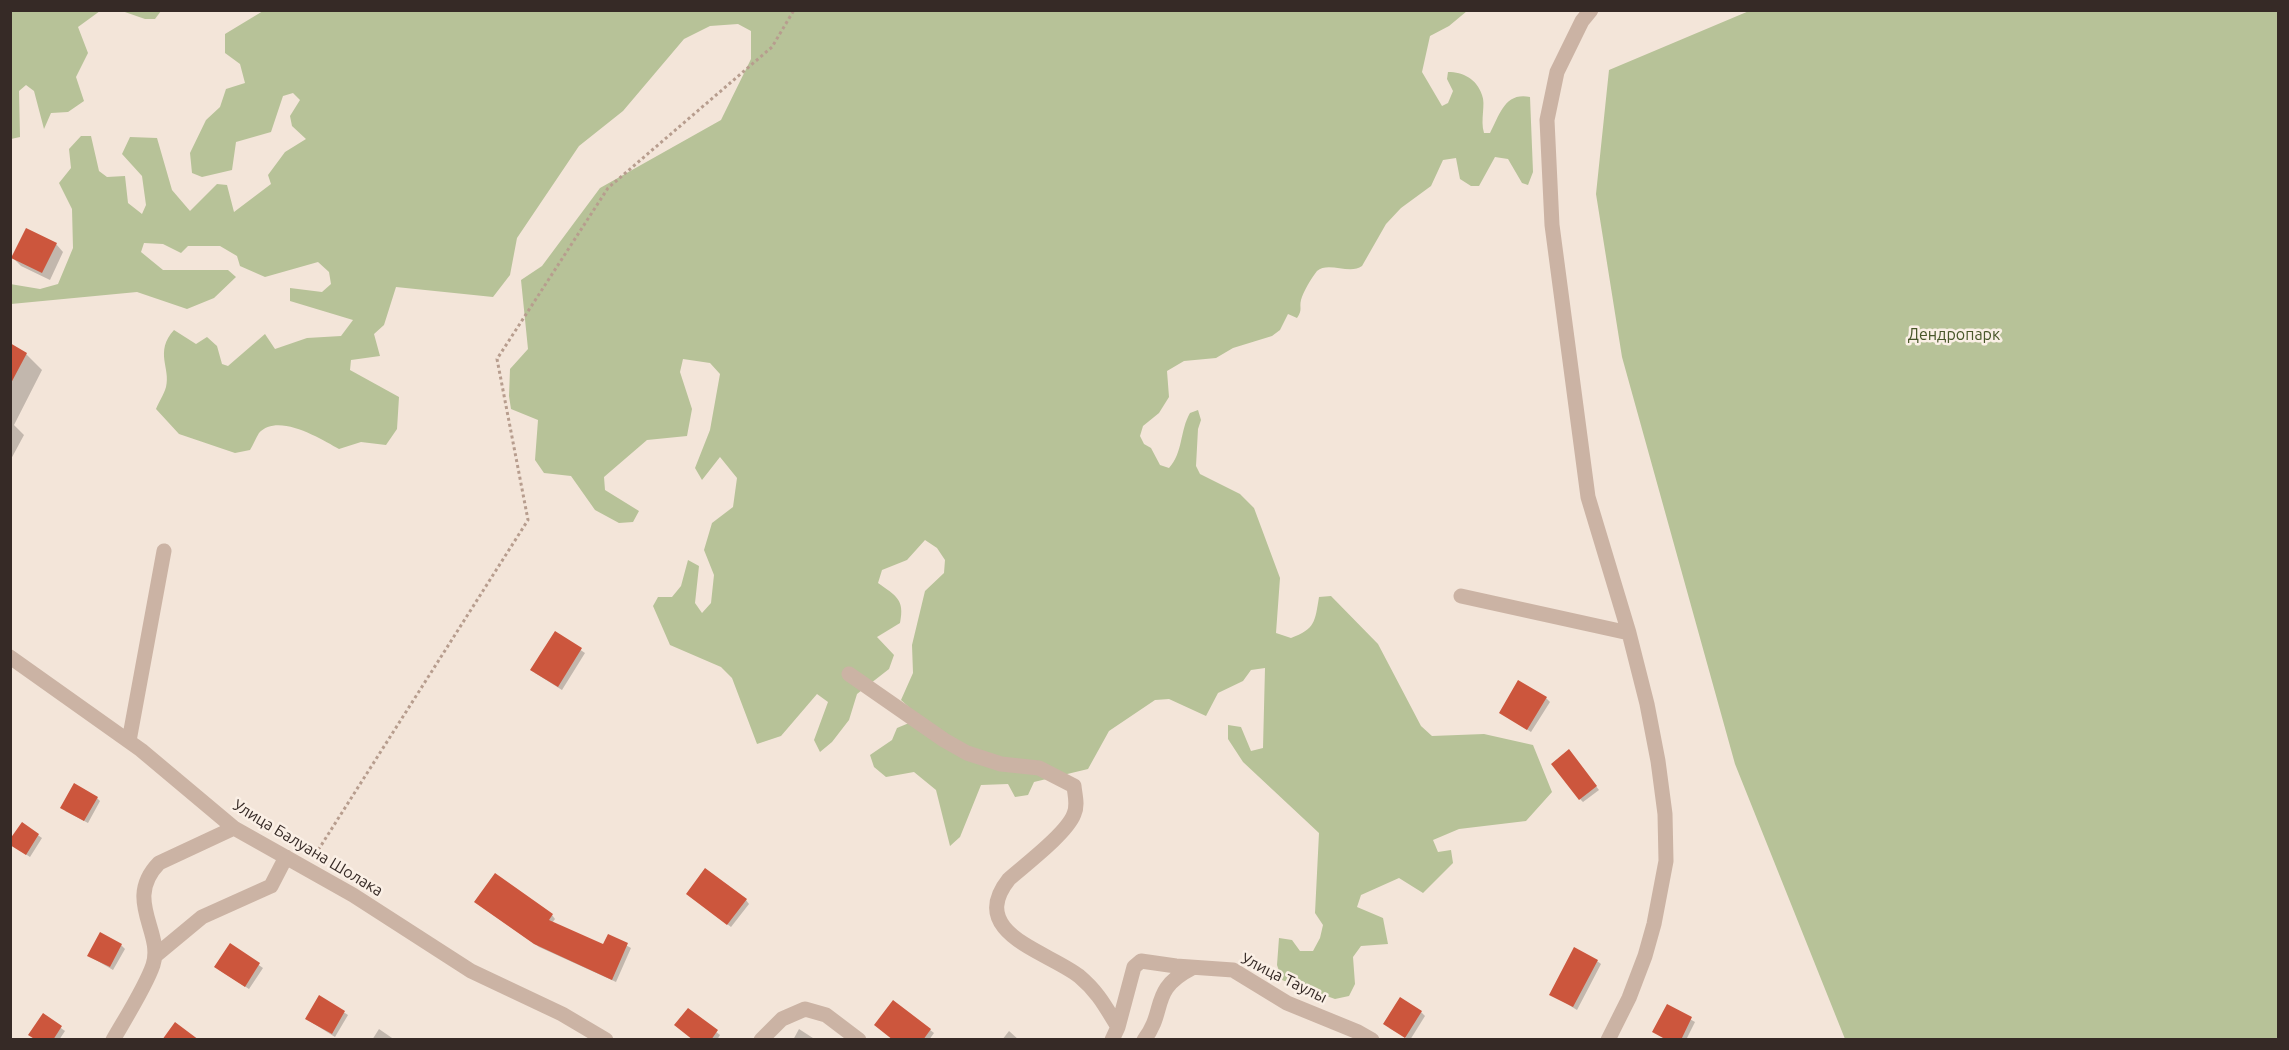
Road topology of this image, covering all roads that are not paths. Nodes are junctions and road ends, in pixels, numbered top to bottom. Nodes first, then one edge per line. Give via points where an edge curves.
1 (1591, 10) edge
2 (164, 551) dead end
3 (1461, 596) dead end
4 (1629, 633) junction
5 (10, 657) edge
6 (849, 674) dead end
7 (129, 741) junction
8 (234, 828) junction
9 (286, 857) junction
10 (155, 956) junction
11 (1193, 968) junction
12 (1115, 1033) edge
13 (113, 1040) edge
14 (606, 1040) edge
15 (761, 1040) edge
16 (859, 1040) edge
17 (1144, 1040) edge
18 (1372, 1040) edge
19 (1608, 1040) edge

1 - 4 street via 1576,30 1557,72 1547,120 1548,167 1552,225 1588,497
2 - 7 street
3 - 4 street
4 - 19 street via 1658,761 1666,861 1645,956
5 - 7 street, Улица Балуана Шолака
6 - 12 street via 968,753 1001,764 1039,768 1074,786 1074,816 1002,888 997,910 1004,929 1096,991
7 - 8 street, Улица Балуана Шолака
8 - 9 street, Улица Балуана Шолака
8 - 10 street via 159,863 150,872 145,904
9 - 10 street via 271,886 202,917
9 - 14 street, Улица Балуана Шолака via 471,970
10 - 13 street
11 - 12 street, Улица Таулы via 1141,961 1134,967
11 - 17 street via 1168,985
11 - 18 street, Улица Таулы via 1233,970 1287,1003
15 - 16 street via 782,1019 805,1009 826,1015

